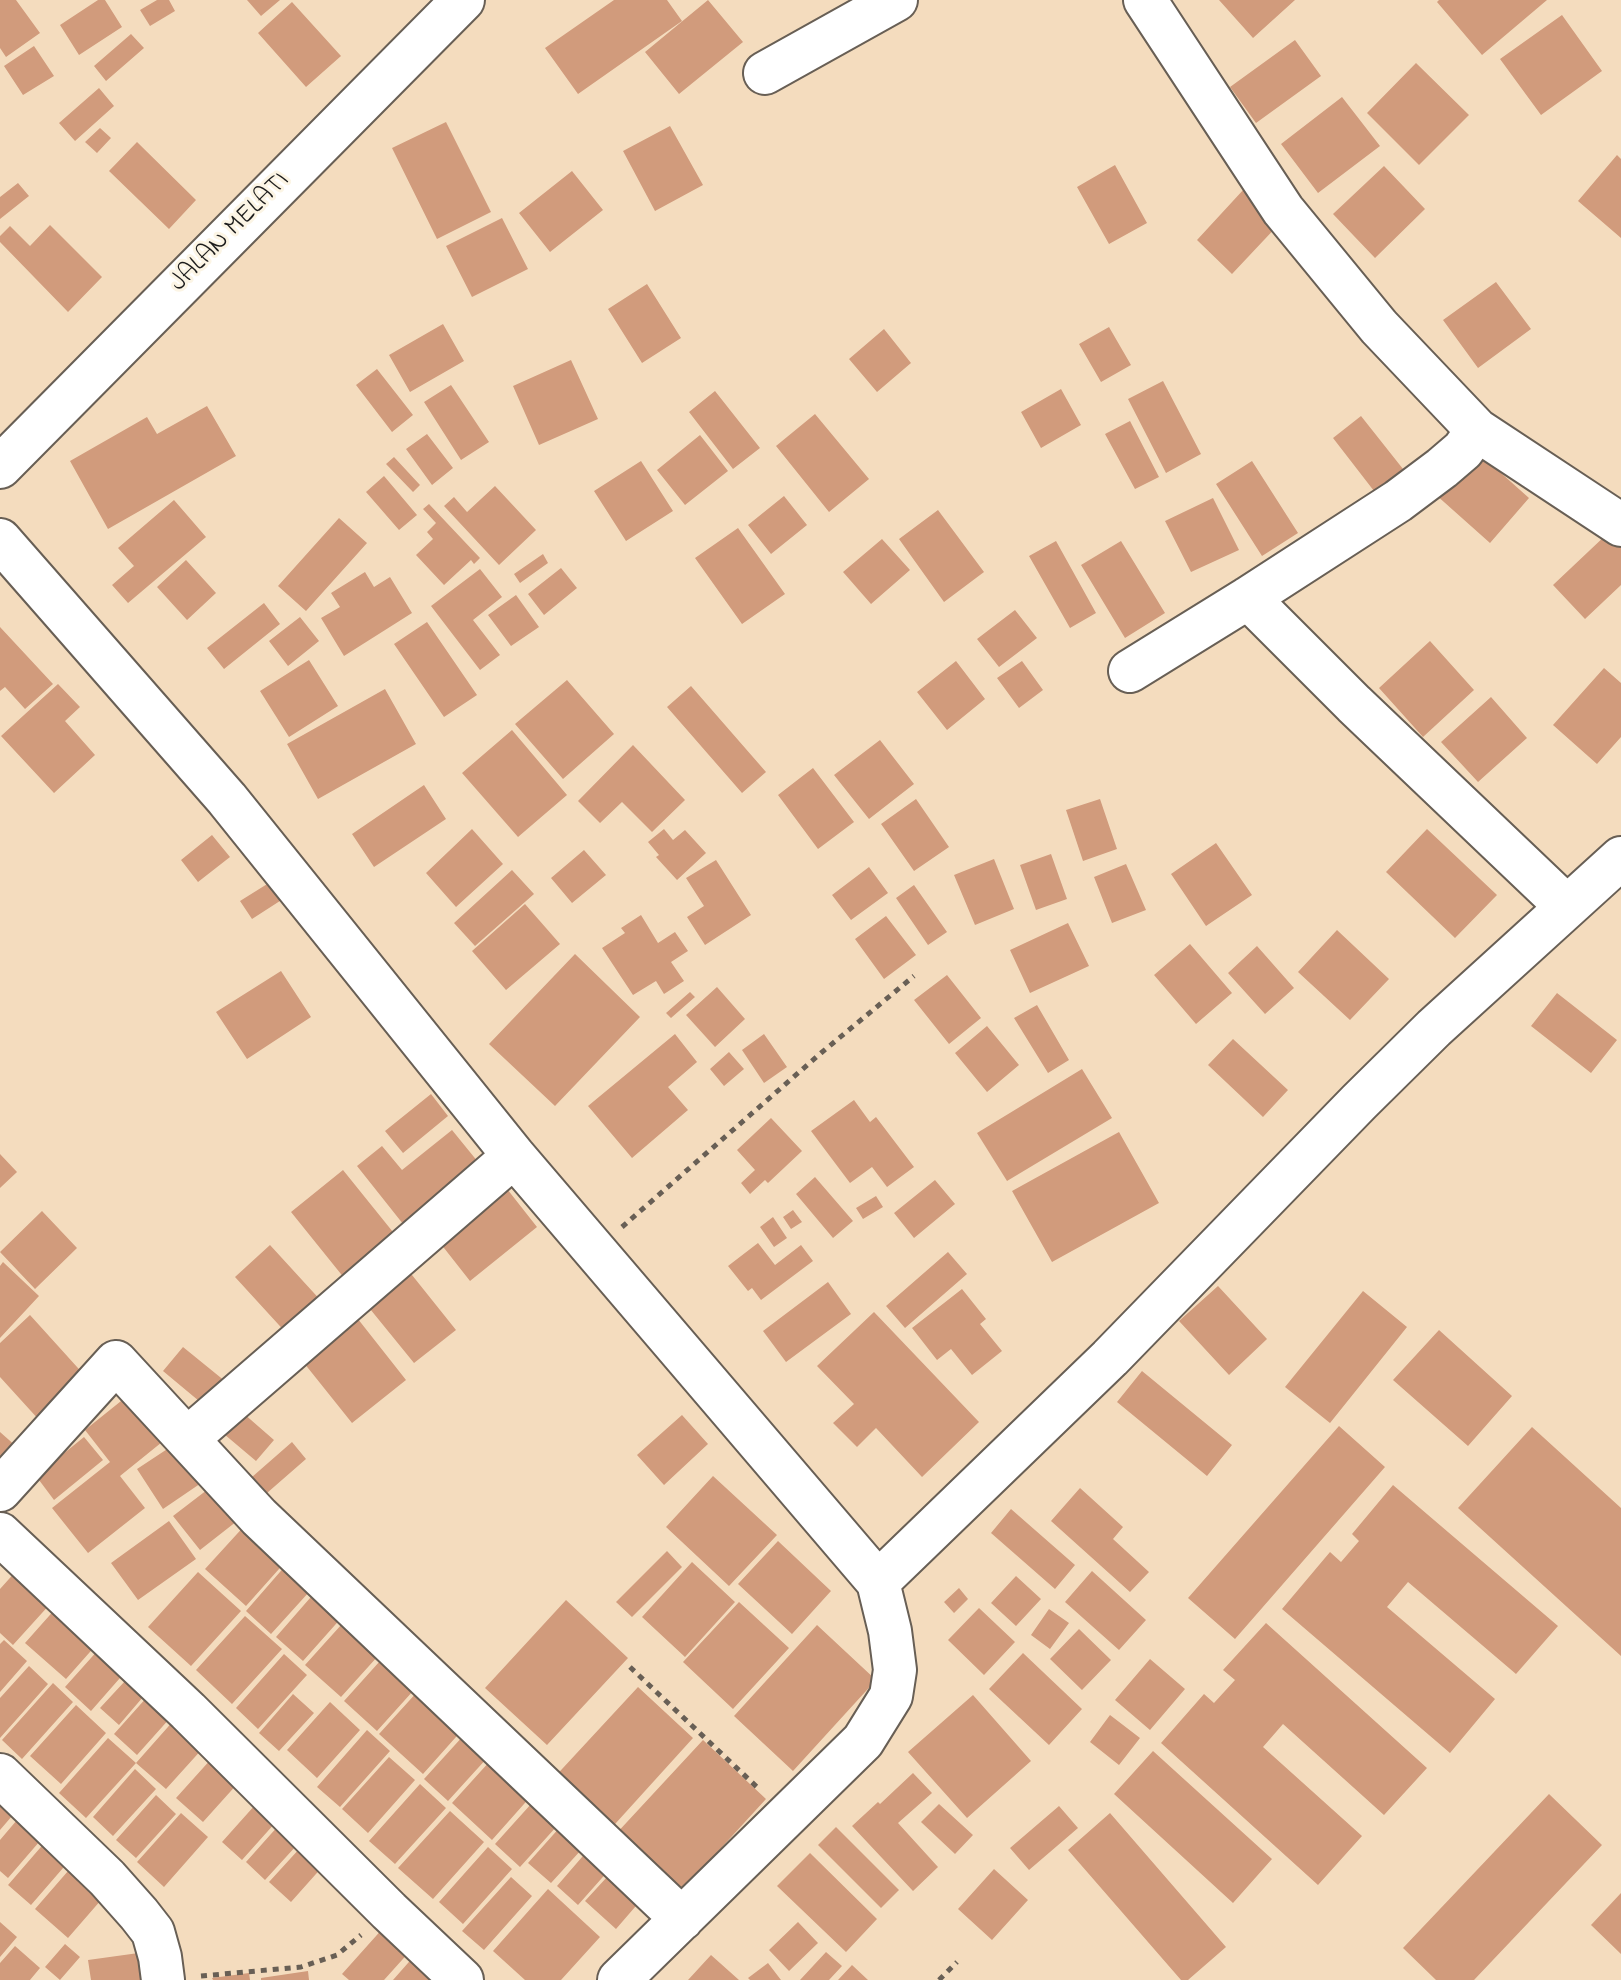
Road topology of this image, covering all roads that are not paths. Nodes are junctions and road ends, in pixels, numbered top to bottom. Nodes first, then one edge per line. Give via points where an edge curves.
1 (463, 0) edge
2 (896, 0) edge
3 (1145, 0) edge
4 (765, 73) dead end
5 (1477, 430) junction
6 (0, 467) edge
7 (1621, 525) edge
8 (0, 540) edge
9 (1248, 598) junction
10 (1130, 671) dead end
11 (1621, 858) edge
12 (1567, 907) junction
13 (514, 1156) junction
14 (187, 1439) junction
15 (0, 1490) edge
16 (0, 1534) edge
17 (878, 1582) junction
18 (0, 1775) edge
19 (682, 1919) junction
20 (163, 1980) edge
21 (462, 1980) edge
22 (619, 1980) edge

1 - 6 street, JALAN MELATI
2 - 4 street
3 - 5 street via 1283,210 1379,327
5 - 7 street
5 - 9 street via 1463,450 1398,501
8 - 13 street via 227,799
9 - 10 street
9 - 12 street
11 - 12 street
12 - 17 street via 1391,1070 1110,1358
13 - 14 street
13 - 17 street
14 - 15 street via 116,1362
14 - 19 street via 259,1517
16 - 21 street
17 - 19 street via 895,1670 891,1696 863,1741
18 - 20 street via 139,1914 153,1932
19 - 22 street

